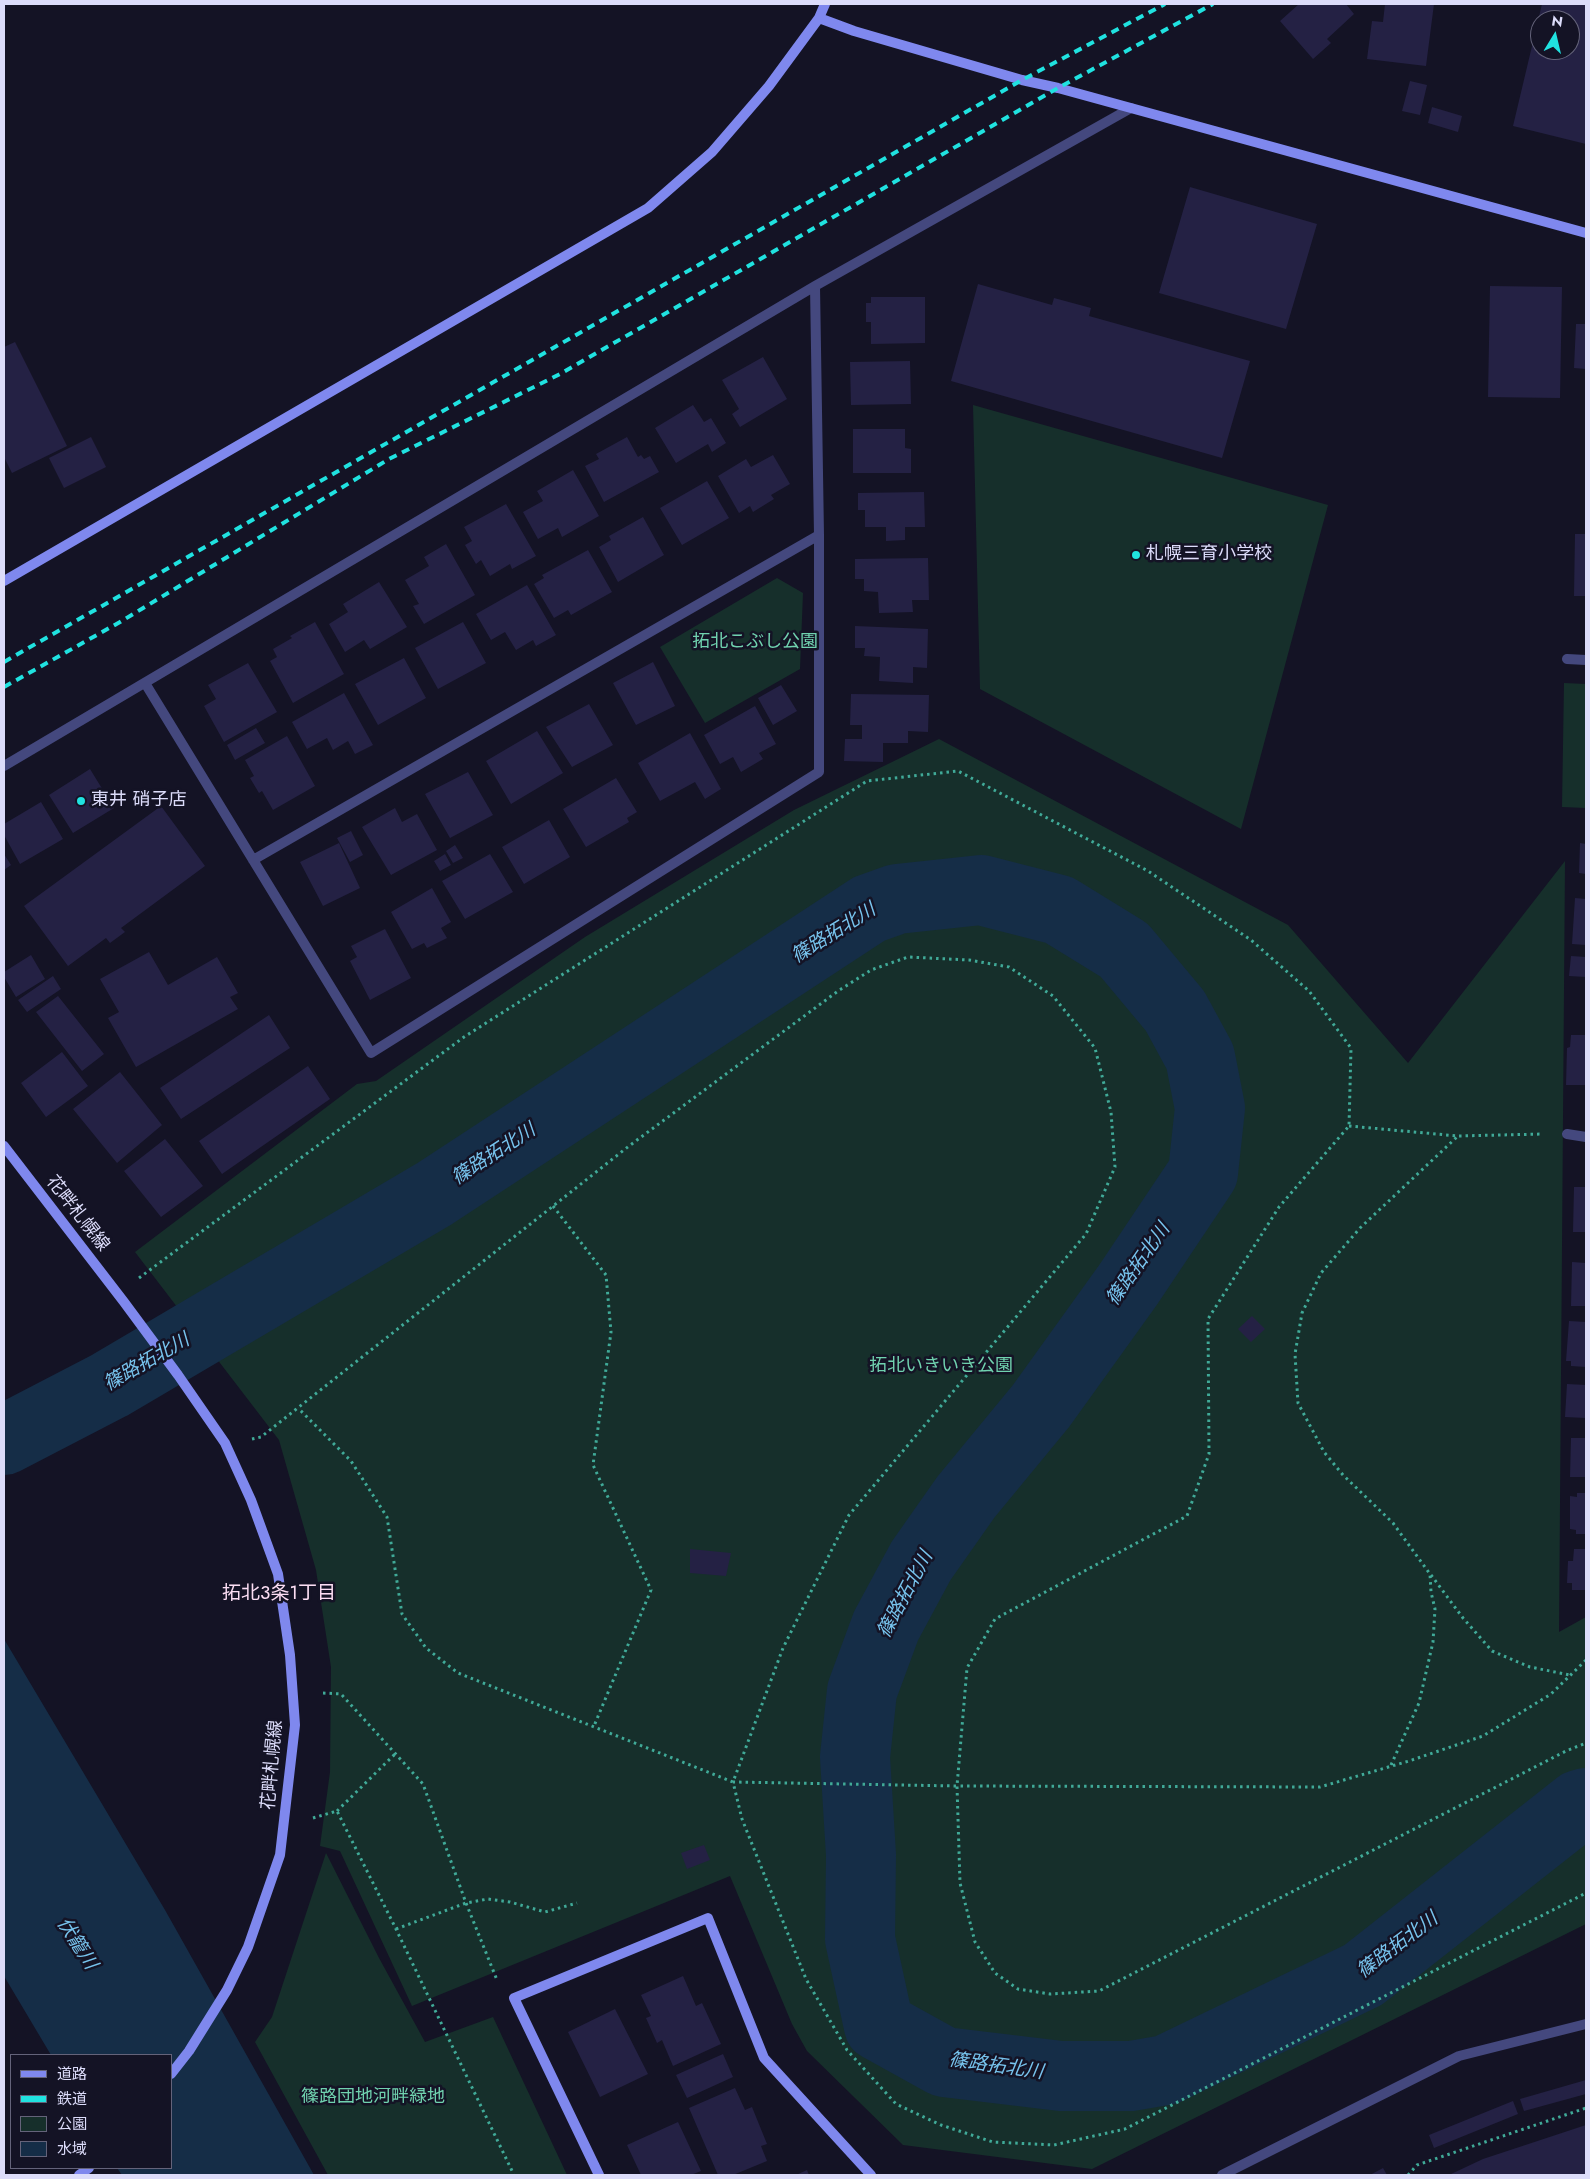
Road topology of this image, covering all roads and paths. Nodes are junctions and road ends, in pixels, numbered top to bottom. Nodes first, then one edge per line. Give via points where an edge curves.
1 (825, 4) edge
2 (819, 18) junction
3 (1130, 108) junction
4 (1586, 233) edge
5 (816, 286) junction
6 (819, 535) junction
7 (4, 582) edge
8 (1567, 659) dead end
9 (1586, 660) edge
10 (145, 683) junction
11 (4, 766) edge
12 (253, 860) junction
13 (1349, 1126) junction
14 (1567, 1134) joint
15 (1458, 1136) junction
16 (1586, 1137) edge
17 (4, 1146) edge
18 (553, 1206) junction
19 (138, 1278) dead end
20 (298, 1408) junction
21 (225, 1443) junction
22 (1430, 1574) junction
23 (1586, 1660) edge
24 (1570, 1675) junction
25 (323, 1692) dead end
26 (594, 1726) junction
27 (1586, 1743) edge
28 (395, 1754) junction
29 (1391, 1765) junction
30 (733, 1782) junction
31 (957, 1786) junction
32 (337, 1811) junction
33 (314, 1818) dead end
34 (1586, 1893) edge
35 (466, 1902) junction
36 (577, 1903) dead end
37 (396, 1929) junction
38 (497, 1980) dead end
39 (1586, 2024) edge
40 (172, 2073) edge
41 (1586, 2108) edge
42 (514, 2175) edge
43 (600, 2175) edge
44 (871, 2175) edge
45 (1222, 2175) edge
46 (1408, 2175) edge

1 - 2 street
2 - 3 street via 1022,80
2 - 7 street via 768,86 712,152 648,208
3 - 4 street
3 - 5 street
5 - 6 street
5 - 10 street
6 - 12 street
6 - 12 street via 818,772 371,1053
8 - 9 street
10 - 11 street
10 - 12 street
13 - 15 path
13 - 19 path via 1351,1048 1309,991 1251,940 1148,871 958,770 868,781 464,1037
13 - 31 path via 1279,1207 1208,1319 1209,1454 1187,1516 995,1619 967,1668
14 - 15 path
14 - 16 street
15 - 22 path via 1360,1228 1321,1273 1302,1313 1295,1354 1298,1404 1324,1452 1393,1523
17 - 21 street, 花畔札幌線 via 124,1302
18 - 20 path
18 - 26 path via 606,1275 611,1332 593,1465 651,1590
18 - 30 path via 838,991 871,970 908,956 969,960 1009,967 1053,996 1095,1048 1111,1112 1115,1167 1086,1234 849,1515 783,1648
20 - 21 path via 261,1437
20 - 26 path via 351,1461 387,1517 402,1614 426,1648 458,1673
21 - 40 street, 花畔札幌線 via 252,1500 278,1574 290,1655 295,1724 280,1855 248,1947 227,1990
22 - 24 path via 1492,1651 1530,1667
22 - 29 path via 1435,1609 1433,1642 1419,1703
23 - 24 path
24 - 29 path via 1551,1694 1483,1736
25 - 28 path via 341,1694
26 - 30 path
27 - 31 path via 1099,1991 1050,1994 1018,1989 995,1973 975,1942 960,1883
28 - 32 path
28 - 35 path via 423,1784
29 - 31 path via 1320,1787
30 - 31 path
30 - 34 path via 742,1819 806,1979 847,2050 896,2104 940,2125 992,2142 1054,2145 1125,2129
32 - 33 path
32 - 37 path
35 - 36 path via 488,1899 545,1912
35 - 37 path
35 - 38 path
37 - 42 path
39 - 45 street via 1459,2056
41 - 46 path via 1417,2165
43 - 44 street via 514,1998 708,1918 764,2058

